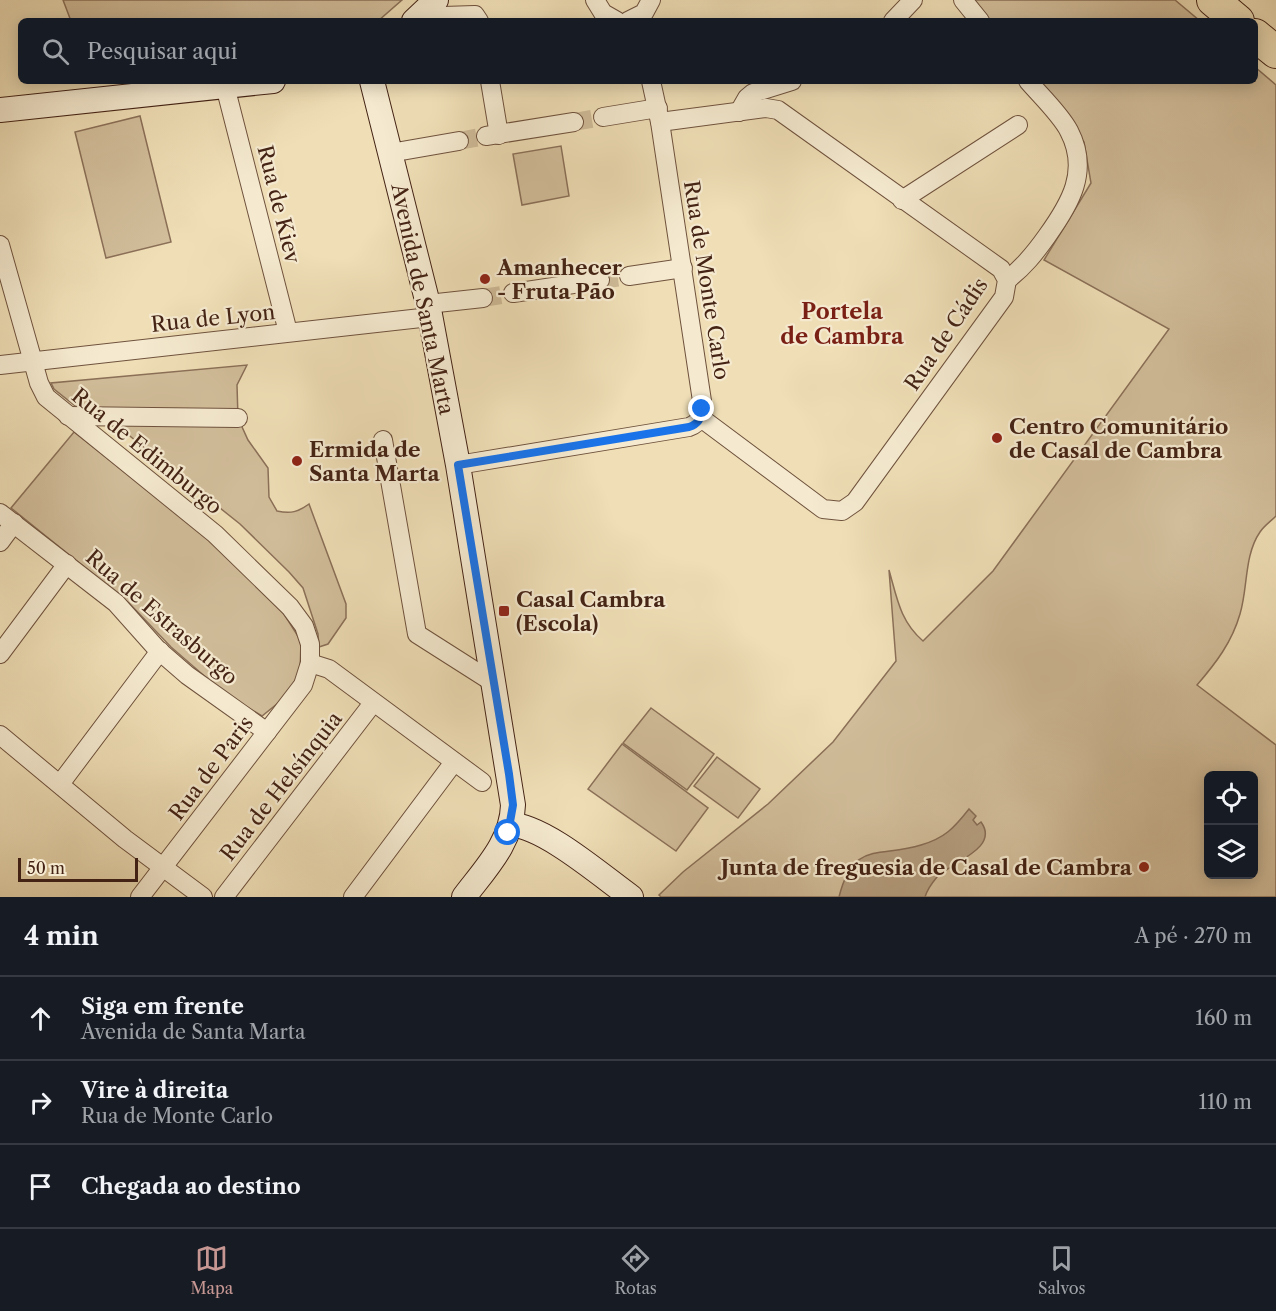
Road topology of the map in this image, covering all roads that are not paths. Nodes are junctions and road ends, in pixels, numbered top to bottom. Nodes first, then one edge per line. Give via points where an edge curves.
1 (595, 0) edge
2 (913, 0) edge
3 (963, 0) edge
4 (1213, 0) edge
5 (426, 10) edge
6 (477, 18) edge
7 (612, 18) edge
8 (896, 18) edge
9 (978, 18) edge
10 (1234, 18) edge
11 (1258, 37) edge
12 (1276, 52) edge
13 (244, 84) edge
14 (373, 84) edge
15 (490, 84) edge
16 (652, 84) edge
17 (782, 84) edge
18 (1030, 84) edge
19 (225, 86) junction
20 (0, 110) edge
21 (739, 112) junction
22 (659, 115) junction
23 (603, 117) tunnel mouth
24 (574, 122) tunnel mouth
25 (1018, 125) dead end
26 (459, 141) tunnel mouth
27 (390, 153) junction
28 (902, 200) junction
29 (0, 245) edge
30 (683, 268) junction
31 (629, 276) tunnel mouth
32 (600, 280) tunnel mouth
33 (1007, 280) junction
34 (513, 293) tunnel mouth
35 (483, 298) tunnel mouth
36 (429, 311) junction
37 (288, 332) junction
38 (33, 362) junction
39 (0, 365) edge
40 (68, 416) junction
41 (238, 418) dead end
42 (701, 418) junction
43 (383, 440) dead end
44 (458, 465) junction
45 (7, 518) edge
46 (0, 542) edge
47 (67, 564) junction
48 (160, 651) junction
49 (0, 654) edge
50 (310, 663) junction
51 (494, 683) junction
52 (374, 703) junction
53 (267, 732) junction
54 (0, 735) edge
55 (454, 762) junction
56 (482, 782) dead end
57 (60, 784) junction
58 (511, 825) junction
59 (163, 867) junction
60 (140, 897) edge
61 (203, 897) edge
62 (224, 897) edge
63 (353, 897) edge
64 (464, 897) edge
65 (631, 897) edge

1 - 7 street
2 - 8 street
3 - 9 street
4 - 10 highway
5 - 6 street via 443,16
11 - 12 highway
13 - 19 street
14 - 27 street, Avenida de Santa Marta
15 - 24 street via 493,135
16 - 22 street, Rua de Monte Carlo
17 - 21 street via 753,93
18 - 33 street via 1068,129 1076,156 1077,179 1061,217 1028,262
19 - 20 street
19 - 37 street, Rua de Kiev
21 - 22 street, Rua de Cádis
21 - 28 street, Rua de Cádis via 778,110
22 - 23 street, Rua de Cádis
22 - 30 street, Rua de Monte Carlo
25 - 28 street
26 - 27 street
27 - 36 street, Avenida de Santa Marta
28 - 33 street, Rua de Cádis via 1001,269
29 - 38 street, Rua de Edimburgo
30 - 31 street
30 - 42 street, Rua de Monte Carlo
32 - 34 street
33 - 42 street, Rua de Cádis via 1004,297 855,502 842,511 824,509
35 - 36 street, Rua de Lyon
36 - 37 street, Rua de Lyon
36 - 44 street, Avenida de Santa Marta
37 - 38 street, Rua de Lyon
38 - 39 street, Rua de Lyon
38 - 40 street, Rua de Edimburgo via 42,391
40 - 41 street
40 - 50 street, Rua de Edimburgo via 214,534 274,591 304,626 310,644
42 - 44 street via 689,427
43 - 51 street via 417,634
44 - 51 street, Avenida de Santa Marta
45 - 46 street
45 - 47 street, Rua de Estrasburgo
47 - 48 street, Rua de Estrasburgo via 117,603
47 - 49 street
48 - 53 street, Rua de Estrasburgo
48 - 57 street
50 - 52 street via 329,669
50 - 53 street, Rua de Paris via 303,685
51 - 58 street, Avenida de Santa Marta via 513,805
52 - 55 street
52 - 62 street, Rua de Helsínquia
53 - 59 street, Rua de Paris
54 - 57 street
55 - 56 street
55 - 63 street
57 - 59 street
58 - 64 street, Avenida de Santa Marta via 496,854
58 - 65 street via 546,836
59 - 60 street, Rua de Paris
59 - 61 street

